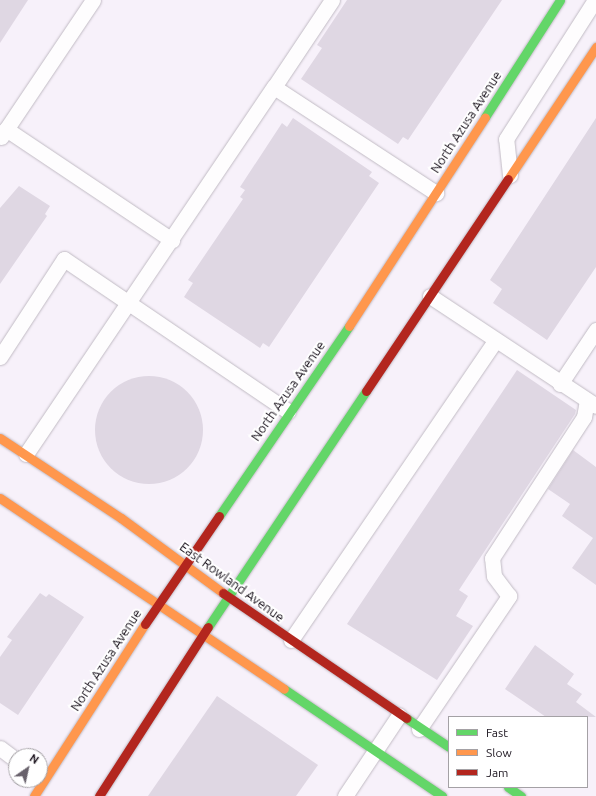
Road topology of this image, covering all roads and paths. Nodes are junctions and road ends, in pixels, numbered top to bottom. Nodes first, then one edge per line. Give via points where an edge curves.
1 (93, 0) edge
2 (332, 0) edge
3 (560, 0) edge
4 (595, 0) edge
5 (596, 47) edge
6 (274, 87) junction
7 (3, 134) edge
8 (510, 175) junction
9 (436, 193) junction
10 (172, 240) junction
11 (430, 296) junction
12 (130, 303) junction
13 (596, 330) edge
14 (495, 341) junction
15 (0, 357) edge
16 (560, 384) junction
17 (592, 403) edge
18 (288, 411) junction
19 (0, 438) edge
20 (26, 454) junction
21 (0, 498) edge
22 (185, 564) junction
23 (228, 597) junction
24 (158, 604) junction
25 (203, 635) junction
26 (291, 640) junction
27 (399, 715) junction
28 (419, 729) junction
29 (448, 747) edge
30 (376, 750) junction
31 (48, 770) edge
32 (509, 788) edge
33 (100, 796) edge
34 (345, 796) edge
35 (442, 796) edge
36 (521, 796) edge

1 - 7 lane
2 - 6 lane
3 - 9 main road, North Azusa Avenue
4 - 8 lane via 506,139
5 - 8 main road
6 - 9 lane
6 - 10 lane
7 - 10 lane
8 - 11 main road
9 - 18 main road, North Azusa Avenue via 343,337
10 - 12 lane
11 - 14 lane
11 - 23 main road
12 - 15 lane via 64,259
12 - 18 lane
12 - 20 lane
13 - 16 lane
14 - 16 lane
14 - 26 lane
16 - 17 lane
17 - 28 lane via 492,558 494,576 509,596
18 - 22 main road, North Azusa Avenue
19 - 20 main road, East Rowland Avenue
20 - 22 main road, East Rowland Avenue
21 - 24 main road
22 - 23 main road, East Rowland Avenue
22 - 24 main road, North Azusa Avenue
23 - 25 main road
23 - 26 main road, East Rowland Avenue
24 - 25 main road
24 - 31 main road, North Azusa Avenue
25 - 30 main road
25 - 33 main road
26 - 27 main road, East Rowland Avenue
27 - 28 main road, East Rowland Avenue
27 - 30 lane
28 - 29 main road, East Rowland Avenue
30 - 34 lane
30 - 35 main road
32 - 36 main road

